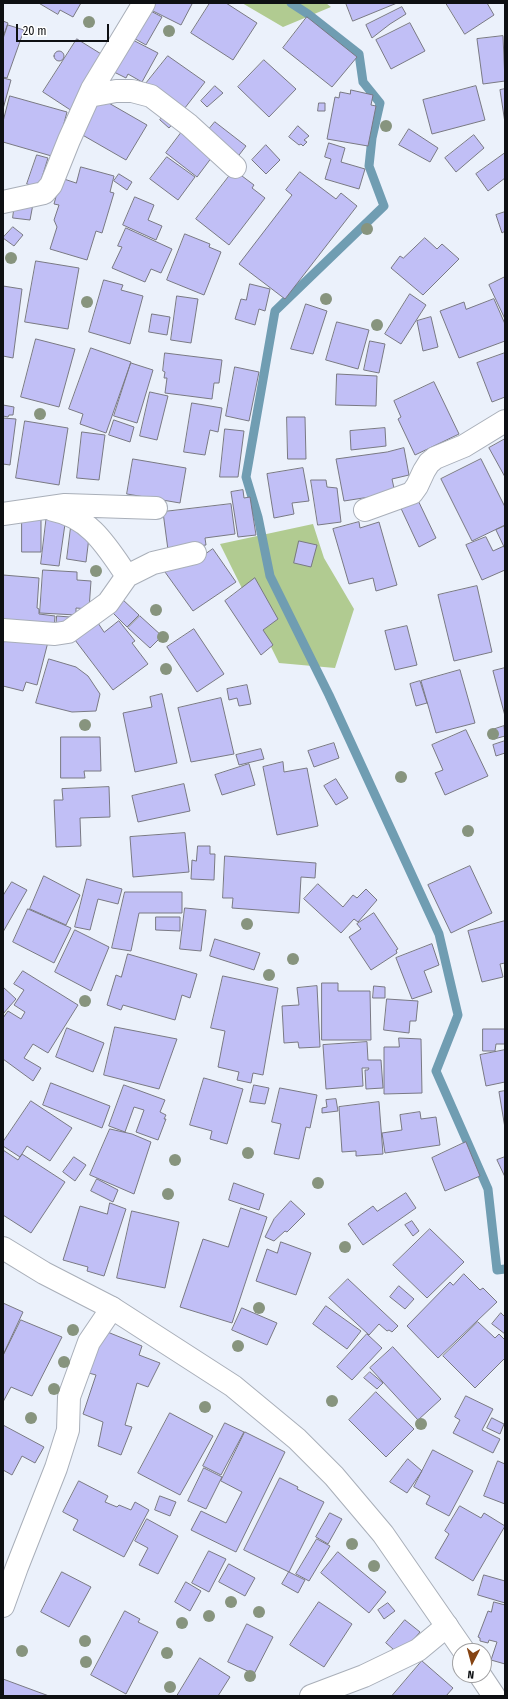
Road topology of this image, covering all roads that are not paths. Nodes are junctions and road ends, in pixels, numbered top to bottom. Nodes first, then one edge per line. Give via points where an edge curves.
1 (144, 3) edge
2 (89, 96) junction
3 (235, 167) dead end
4 (3, 202) edge
5 (505, 421) edge
6 (38, 508) junction
7 (156, 508) dead end
8 (365, 510) dead end
9 (3, 514) edge
10 (195, 553) dead end
11 (127, 576) junction
12 (3, 630) edge
13 (3, 1248) edge
14 (112, 1308) junction
15 (3, 1606) edge
16 (447, 1626) junction
17 (459, 1643) edge
18 (485, 1683) edge
19 (310, 1696) edge
20 (494, 1696) edge

1 - 2 street
2 - 3 street via 116,91 132,91 151,96 190,125
2 - 4 street via 51,185 44,193
5 - 8 street via 464,446 428,463 412,493
6 - 7 street via 73,505
6 - 9 street
6 - 11 street via 60,512 83,521 99,536
10 - 11 street via 153,563
11 - 12 street via 108,602 68,632 55,634
13 - 14 street via 44,1273
14 - 15 street via 89,1342 71,1390 68,1430
14 - 16 street via 233,1386 296,1439 334,1476 383,1534
16 - 17 street
16 - 19 street via 418,1650 364,1676
18 - 20 street

